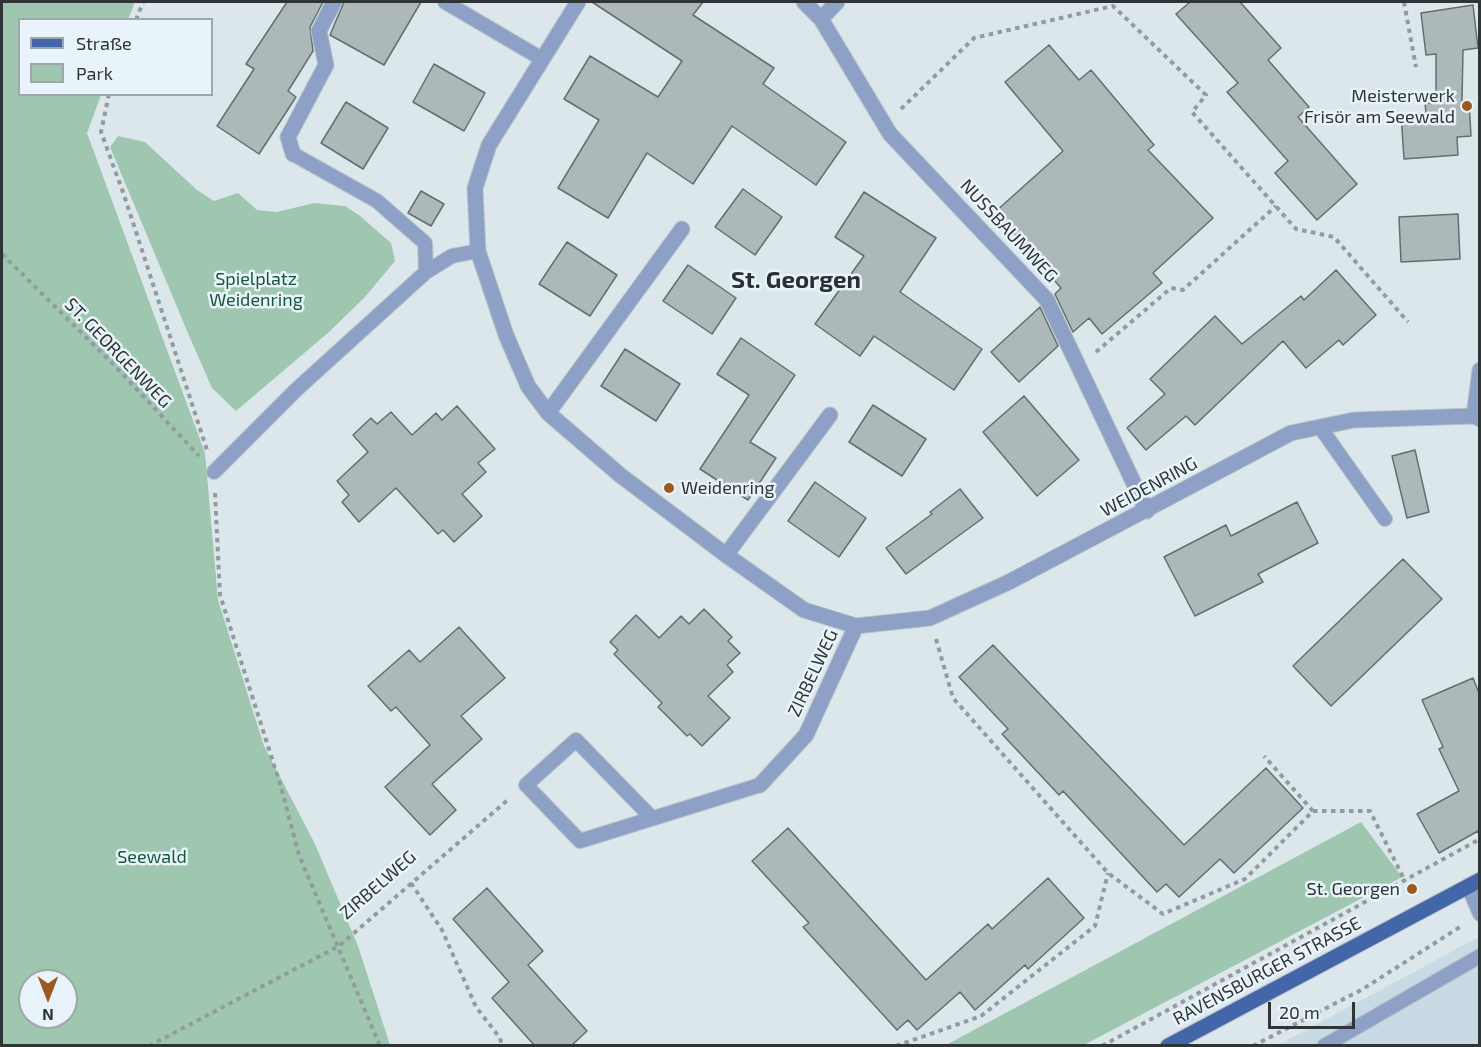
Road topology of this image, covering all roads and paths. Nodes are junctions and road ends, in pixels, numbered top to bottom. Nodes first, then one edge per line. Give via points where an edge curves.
1 (143, 2) edge
2 (334, 2) edge
3 (445, 2) edge
4 (578, 2) edge
5 (804, 2) edge
6 (837, 2) edge
7 (1404, 2) edge
8 (137, 18) edge
9 (821, 19) junction
10 (542, 59) junction
11 (1416, 67) dead end
12 (109, 96) edge
13 (885, 124) junction
14 (294, 154) joint
15 (1275, 206) junction
16 (682, 229) dead end
17 (478, 251) junction
18 (2, 254) edge
19 (426, 272) junction
20 (1408, 322) dead end
21 (1078, 367) junction
22 (1479, 370) edge
23 (548, 413) junction
24 (830, 415) dead end
25 (1477, 417) edge
26 (1320, 427) junction
27 (214, 472) junction
28 (1147, 511) junction
29 (1385, 519) dead end
30 (726, 555) junction
31 (930, 618) junction
32 (856, 626) junction
33 (1264, 756) dead end
34 (526, 784) junction
35 (760, 784) joint
36 (1312, 810) junction
37 (651, 817) junction
38 (1479, 839) edge
39 (1108, 873) junction
40 (1404, 879) junction
41 (411, 883) junction
42 (1474, 884) edge
43 (1476, 917) edge
44 (339, 946) junction
45 (1479, 956) edge
46 (150, 1046) edge
47 (380, 1046) edge
48 (502, 1046) edge
49 (896, 1046) edge
50 (1102, 1046) edge
51 (1168, 1046) edge
52 (1253, 1046) edge
53 (1324, 1046) edge

1 - 8 path
2 - 14 street via 319,31 326,65 288,137
3 - 10 lane
4 - 10 street, WEIDENRING
5 - 9 street, NUSSBAUMWEG
6 - 9 street
7 - 11 path
9 - 13 street, NUSSBAUMWEG
10 - 17 street, WEIDENRING via 489,145 475,188
12 - 27 path via 101,132
13 - 15 path via 974,38 1113,6 1206,95 1192,112
13 - 21 street, NUSSBAUMWEG via 890,134 1047,300
14 - 19 lane via 377,201 425,243
15 - 20 path via 1296,229 1334,237
15 - 21 path via 1183,290 1171,288
16 - 23 street
17 - 19 lane via 452,256
17 - 23 street, WEIDENRING via 528,386
18 - 27 path, ST. GEORGENWEG
19 - 27 lane via 297,389
21 - 28 street, NUSSBAUMWEG
22 - 25 street
23 - 30 street, WEIDENRING via 620,476
24 - 30 street
25 - 26 street, WEIDENRING via 1354,420
26 - 28 street, WEIDENRING via 1291,433
26 - 29 lane
27 - 44 path via 220,595 299,855
28 - 31 street, WEIDENRING
30 - 32 street, WEIDENRING via 804,610
31 - 32 street, WEIDENRING
31 - 39 path via 953,698
32 - 35 street, ZIRBELWEG via 806,735
33 - 36 path
34 - 37 lane, ZIRBELWEG via 580,841
34 - 37 lane via 576,740
34 - 41 path, ZIRBELWEG
35 - 37 lane, ZIRBELWEG
36 - 39 path via 1245,879 1163,914
36 - 40 path via 1370,810
38 - 40 path
39 - 49 path via 1095,926 981,1016
40 - 50 path
41 - 44 path, ZIRBELWEG
41 - 48 path via 442,930 476,1007
42 - 43 lane
42 - 51 main road, RAVENSBURGER STRASSE
43 - 52 path via 1363,989
44 - 46 path, ZIRBELWEG
44 - 47 path
45 - 53 lane

